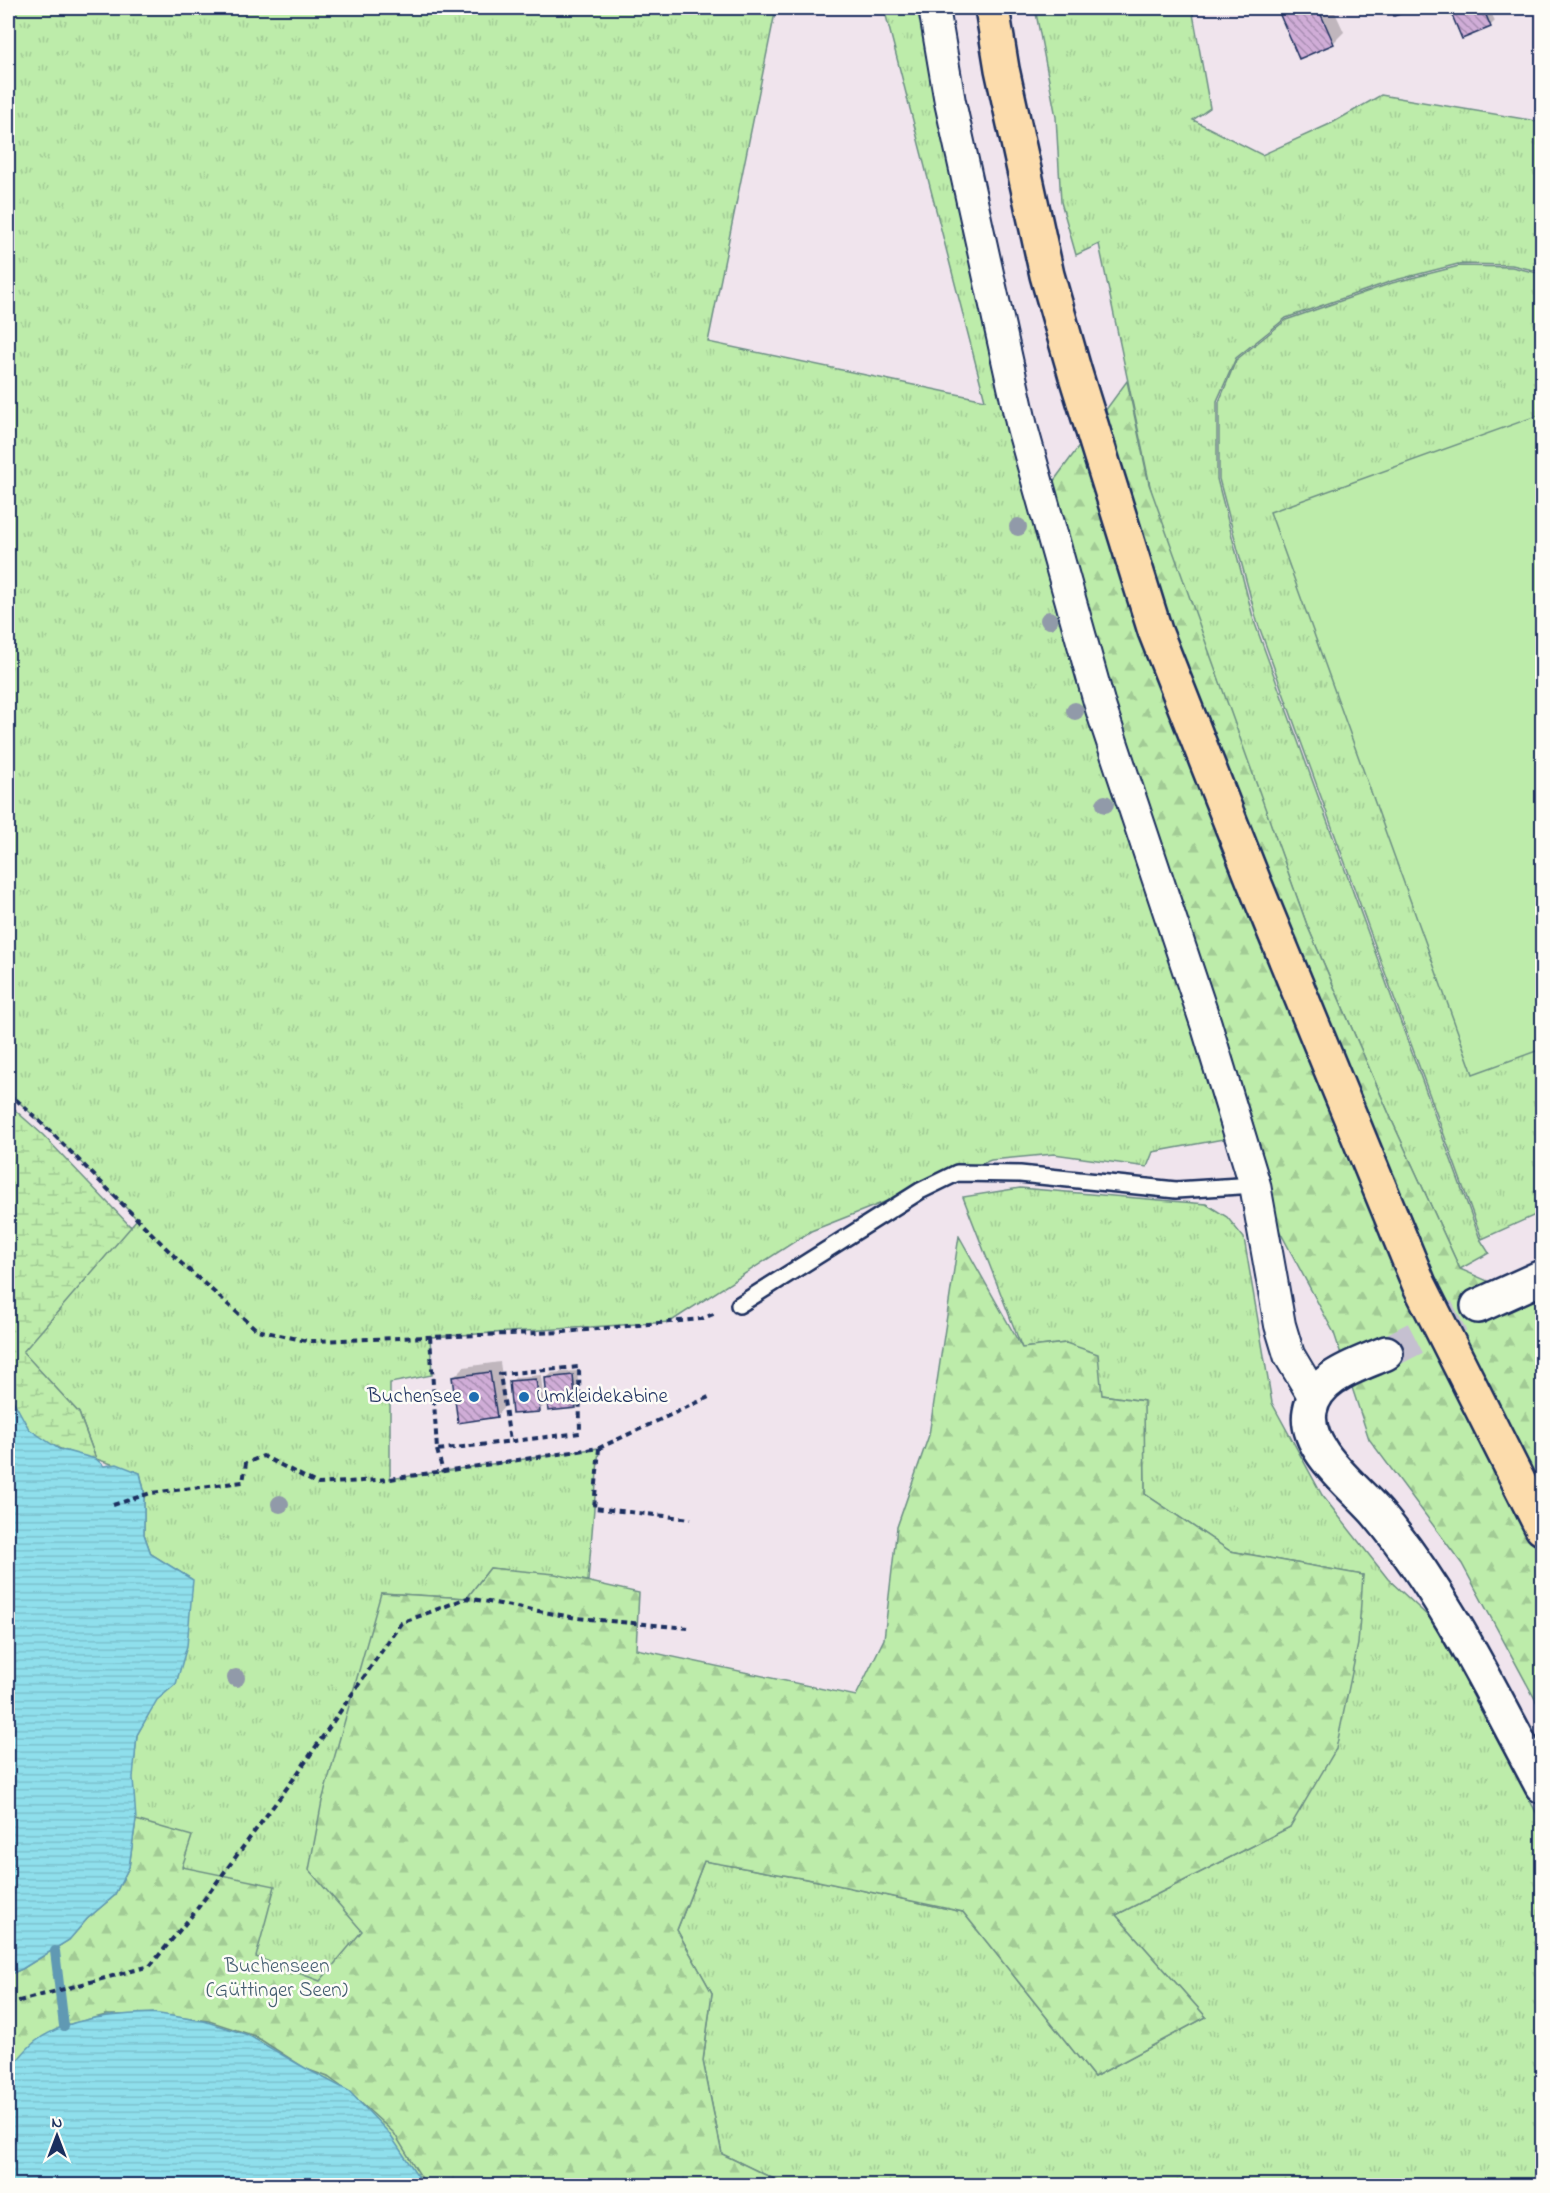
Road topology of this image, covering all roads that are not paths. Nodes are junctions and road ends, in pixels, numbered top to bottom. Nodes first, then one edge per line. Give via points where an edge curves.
1 (934, 8) edge
2 (992, 8) edge
3 (1255, 1185) junction
4 (1542, 1277) edge
5 (739, 1305) road end
6 (1478, 1306) tunnel mouth
7 (1386, 1353) tunnel mouth
8 (1314, 1397) junction
9 (1542, 1528) edge
10 (1542, 1786) edge

1 - 3 street via 950,102 1022,426 1101,709
2 - 9 main road via 1047,275 1155,631 1419,1284
3 - 5 lane via 1176,1190 1020,1174 957,1173 920,1191
3 - 8 street via 1288,1354
4 - 6 main road
7 - 8 main road via 1336,1375
8 - 10 main road via 1309,1412 1316,1442 1419,1569 1466,1643

